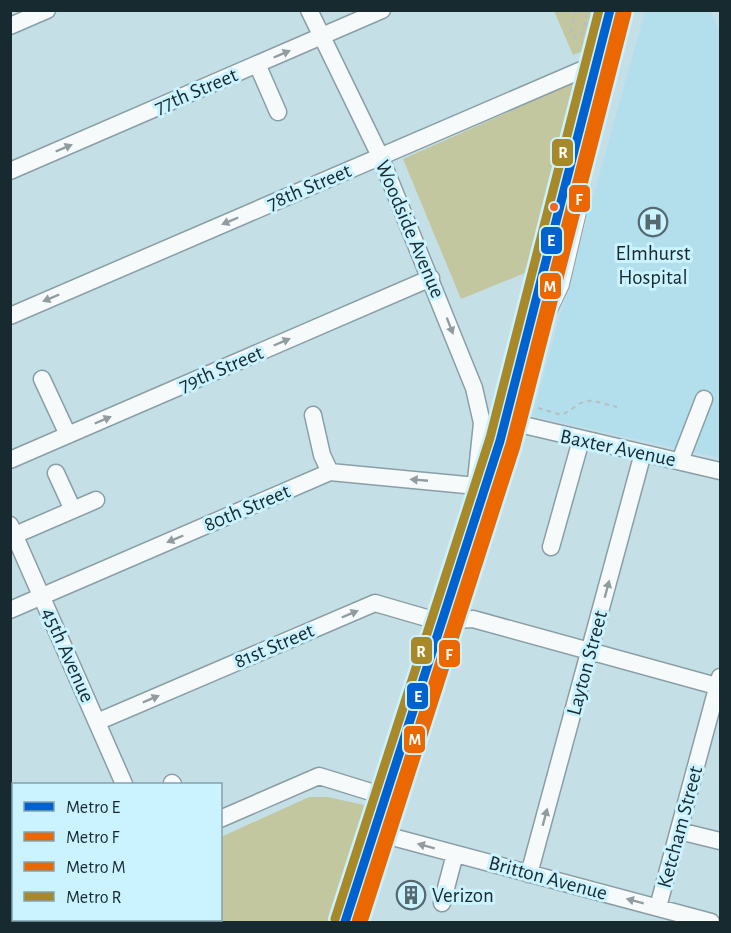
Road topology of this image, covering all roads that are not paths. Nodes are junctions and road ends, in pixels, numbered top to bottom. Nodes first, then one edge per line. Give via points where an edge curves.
1 (47, 10) edge
2 (309, 10) edge
3 (382, 10) edge
4 (619, 10) edge
5 (10, 26) edge
6 (322, 36) junction
7 (607, 58) junction
8 (257, 64) junction
9 (278, 112) dead end
10 (380, 156) junction
11 (10, 171) edge
12 (431, 278) junction
13 (10, 316) edge
14 (42, 379) dead end
15 (704, 399) dead end
16 (313, 415) dead end
17 (482, 423) junction
18 (515, 423) junction
19 (68, 435) junction
20 (581, 440) junction
21 (643, 453) junction
22 (10, 460) edge
23 (680, 461) junction
24 (720, 471) edge
25 (56, 472) dead end
26 (330, 472) junction
27 (477, 486) junction
28 (497, 488) junction
29 (96, 500) dead end
30 (73, 510) junction
31 (13, 530) edge
32 (478, 546) junction
33 (551, 547) dead end
34 (42, 596) junction
35 (10, 610) edge
36 (455, 620) junction
37 (591, 651) junction
38 (720, 684) edge
39 (97, 722) junction
40 (124, 783) edge
41 (397, 800) junction
42 (222, 818) edge
43 (679, 831) junction
44 (385, 835) junction
45 (720, 841) edge
46 (455, 854) junction
47 (530, 874) junction
48 (442, 903) dead end
49 (658, 908) junction
50 (354, 922) edge
51 (706, 922) edge

1 - 5 street
2 - 6 street, Woodside Avenue
3 - 6 street, 77th Street
4 - 7 main road
8 -> 6 street, 77th Street
6 - 10 street, Woodside Avenue
7 - 10 street, 78th Street
7 - 18 main road via 578,177 576,212 559,284 542,320
8 - 9 street
11 -> 8 street, 77th Street
10 - 12 street, Woodside Avenue
10 -> 13 street, 78th Street
12 -> 17 street, Woodside Avenue via 474,388
19 -> 12 street, 79th Street
14 - 19 street
15 - 23 street
16 - 26 street
17 - 18 street via 496,427
17 - 27 street, Woodside Avenue
18 - 20 street, Baxter Avenue
18 - 28 main road
19 - 22 street, 79th Street
20 - 21 street, Baxter Avenue
20 - 33 street
21 - 23 street, Baxter Avenue
37 -> 21 street, Layton Street
23 - 24 street, Baxter Avenue
25 - 30 street
27 -> 26 street, 80th Street
26 -> 34 street, 80th Street
27 - 28 street, 80th Street
27 - 32 street, Woodside Avenue
28 - 32 main road
29 - 30 street
30 - 31 street
31 - 34 street, 45th Avenue
32 - 36 main road
34 - 35 street, 80th Street
34 - 39 street, 45th Avenue
36 - 37 street, 81st Street via 473,619
39 -> 36 street, 81st Street via 375,603 437,621
36 - 41 main road
37 - 38 street, 81st Street
47 -> 37 street, Layton Street
38 - 43 street, Ketcham Street
39 - 40 street, 45th Avenue
41 - 42 street via 319,776
41 - 44 main road
43 - 45 street
43 - 49 street, Ketcham Street
46 -> 44 street, Britton Avenue
44 - 50 main road
46 - 47 street, Britton Avenue
46 - 48 street
49 -> 47 street, Britton Avenue
49 - 51 street, Britton Avenue

